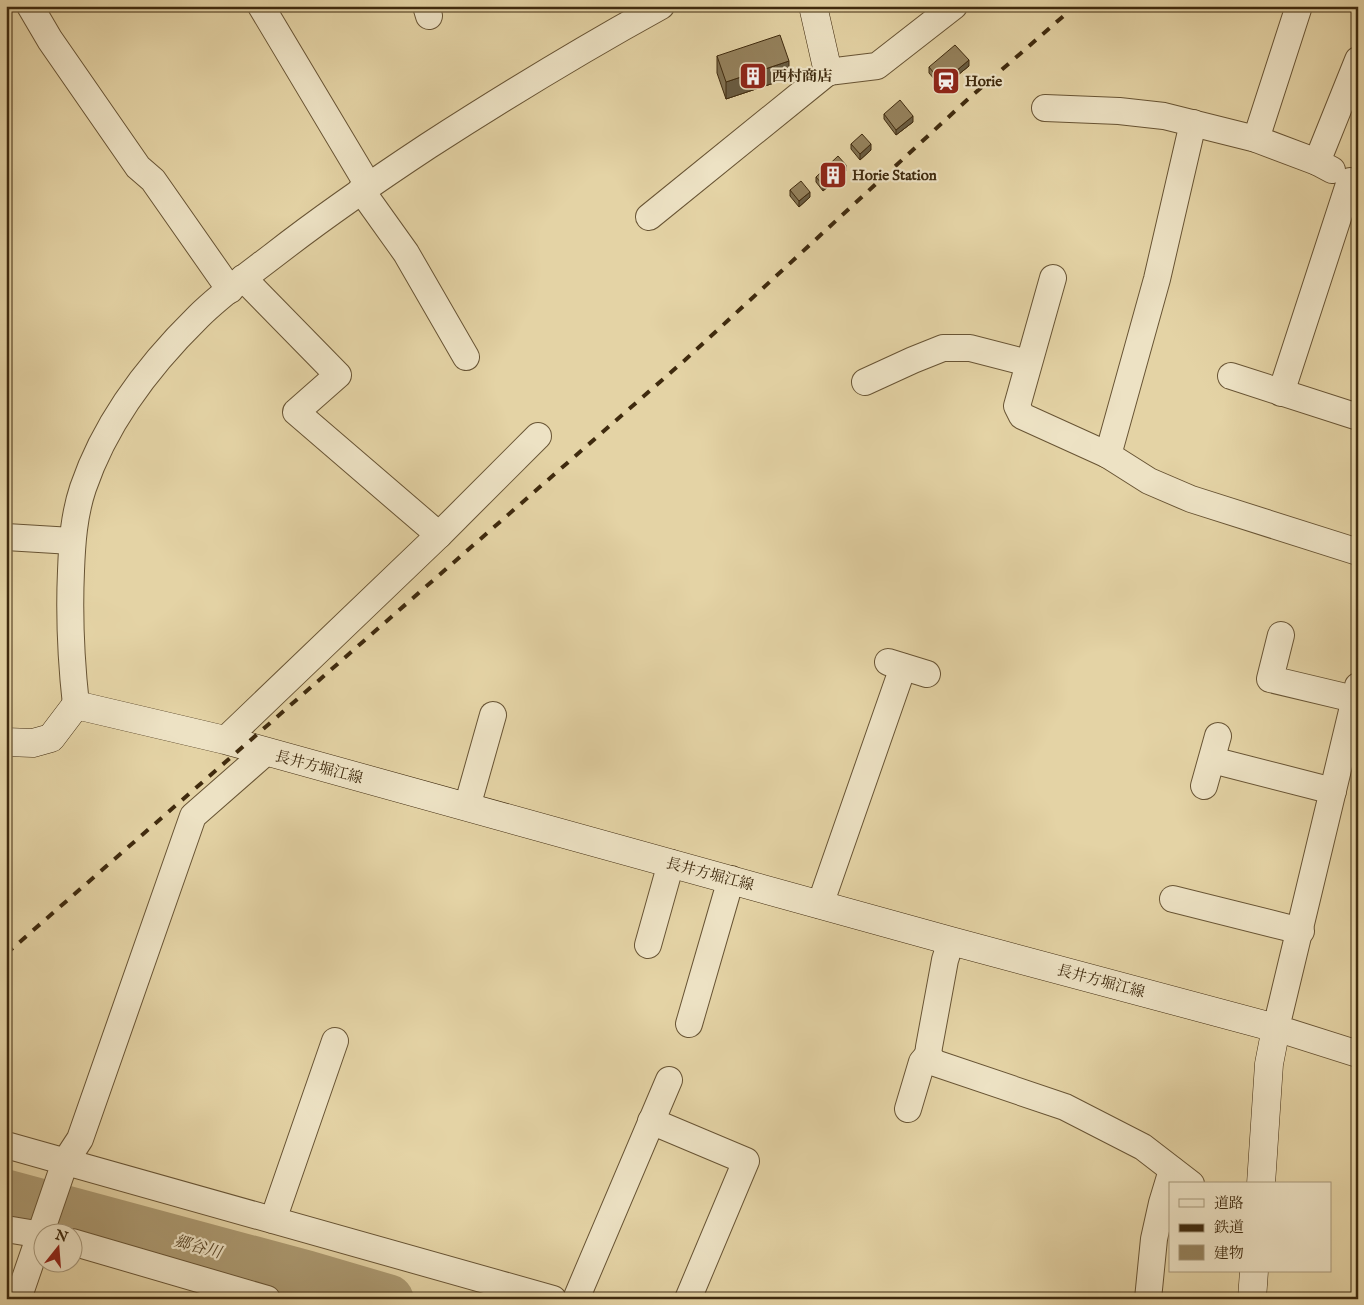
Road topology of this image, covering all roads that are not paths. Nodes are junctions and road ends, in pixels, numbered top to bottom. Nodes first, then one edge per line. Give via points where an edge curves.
1 (30, 6) edge
2 (261, 6) edge
3 (661, 6) edge
4 (813, 6) edge
5 (954, 6) edge
6 (1299, 6) edge
7 (1358, 60) edge
8 (828, 72) junction
9 (1045, 108) dead end
10 (1193, 123) junction
11 (1256, 139) junction
12 (1317, 162) junction
13 (1354, 182) edge
14 (365, 188) junction
15 (649, 217) dead end
16 (1053, 278) dead end
17 (237, 284) junction
18 (466, 357) dead end
19 (1028, 363) junction
20 (1231, 376) dead end
21 (865, 382) dead end
22 (1281, 392) junction
23 (1358, 417) edge
24 (538, 436) dead end
25 (1108, 455) junction
26 (439, 535) junction
27 (6, 537) edge
28 (72, 541) junction
29 (1358, 552) edge
30 (1281, 635) dead end
31 (906, 668) dead end
32 (1356, 693) edge
33 (76, 705) junction
34 (493, 715) dead end
35 (225, 740) junction
36 (6, 742) edge
37 (266, 752) junction
38 (1204, 786) dead end
39 (1332, 791) junction
40 (467, 807) junction
41 (671, 863) junction
42 (732, 880) junction
43 (1173, 899) dead end
44 (820, 905) junction
45 (1301, 931) junction
46 (951, 941) junction
47 (648, 945) dead end
48 (690, 1024) dead end
49 (1276, 1028) junction
50 (335, 1041) dead end
51 (1358, 1054) edge
52 (928, 1055) junction
53 (669, 1080) dead end
54 (908, 1109) dead end
55 (651, 1121) junction
56 (6, 1145) edge
57 (63, 1167) junction
58 (1182, 1177) edge
59 (1260, 1182) edge
60 (1169, 1194) edge
61 (273, 1220) junction
62 (45, 1222) edge
63 (6, 1229) edge
64 (32, 1231) edge
65 (82, 1245) edge
66 (32, 1260) edge
67 (1254, 1272) edge
68 (18, 1299) edge
69 (267, 1299) edge
70 (553, 1299) edge
71 (576, 1299) edge
72 (688, 1299) edge
73 (1148, 1299) edge
74 (1252, 1299) edge

1 - 17 street via 138,167 153,180
2 - 14 street
3 - 14 street via 487,108
4 - 8 main road
5 - 8 street via 877,66
6 - 11 street
7 - 12 street
8 - 15 street
9 - 10 street via 1119,111
10 - 11 street
10 - 25 street via 1157,279
11 - 12 street
12 - 13 street
13 - 22 street
14 - 17 street
14 - 18 street
16 - 19 street
17 - 26 street via 338,375 296,412
17 - 28 street via 198,316 155,363 128,401 100,447 83,488
19 - 21 street via 970,348 943,348
19 - 25 street via 1018,406 1022,416
20 - 22 street
22 - 23 street
24 - 26 street
25 - 29 street via 1149,481 1191,498
26 - 35 street
27 - 28 street
28 - 33 street via 70,605
30 - 32 street via 1270,679
31 - 44 street
32 - 39 street
33 - 35 main road, 長井方堀江線
33 - 36 main road via 51,738 33,743
34 - 40 street
35 - 37 main road, 長井方堀江線
37 - 40 main road, 長井方堀江線
37 - 57 street via 193,816 80,1139
38 - 39 street via 1215,748
39 - 45 street
40 - 41 main road, 長井方堀江線
41 - 42 main road, 長井方堀江線
41 - 47 street
42 - 44 main road, 長井方堀江線
42 - 48 street
43 - 45 street
44 - 46 main road, 長井方堀江線
45 - 49 street
46 - 49 main road, 長井方堀江線
46 - 52 street
49 - 51 street
49 - 59 main road
50 - 61 street
52 - 54 street via 922,1062
52 - 58 street via 935,1063 1065,1107 1143,1147
53 - 55 street
55 - 71 street
55 - 72 street via 746,1160
56 - 57 street
57 - 61 street
57 - 62 street
60 - 73 street via 1162,1203 1156,1230
61 - 70 street
63 - 64 street
65 - 69 street
66 - 68 street
67 - 74 main road

